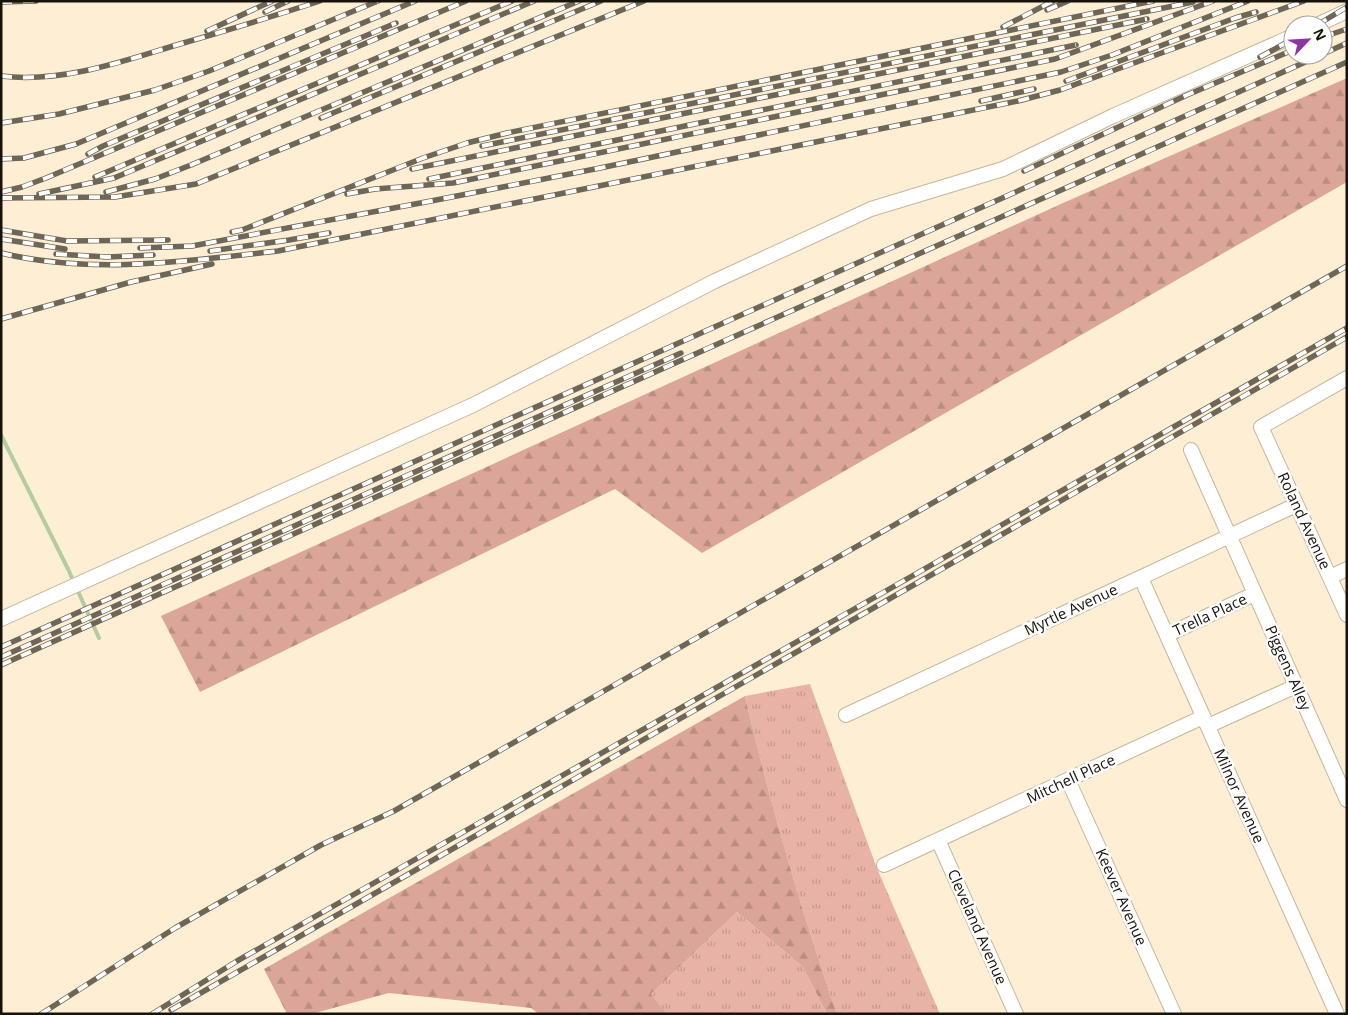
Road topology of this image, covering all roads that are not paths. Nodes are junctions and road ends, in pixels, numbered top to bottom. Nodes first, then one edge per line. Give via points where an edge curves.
1 (1347, 11) edge
2 (1333, 18) edge
3 (1283, 40) edge
4 (1347, 378) edge
5 (1191, 450) dead end
6 (1296, 505) junction
7 (1228, 536) junction
8 (1347, 569) edge
9 (1330, 577) junction
10 (1141, 578) junction
11 (1254, 594) junction
12 (1347, 615) edge
13 (1, 619) edge
14 (1166, 635) junction
15 (1296, 686) junction
16 (846, 715) dead end
17 (1206, 721) junction
18 (1068, 780) junction
19 (1347, 800) edge
20 (938, 840) junction
21 (884, 866) dead end
22 (1016, 1014) edge
23 (1174, 1014) edge
24 (1337, 1014) edge

1 - 2 street
3 - 13 street via 1003,169 871,208 715,281 472,405
4 - 6 street, Roland Avenue via 1261,427
5 - 7 street, Piggens Alley
6 - 7 street, Myrtle Avenue
6 - 9 street, Roland Avenue
7 - 10 street, Myrtle Avenue
7 - 11 street, Piggens Alley
8 - 9 street
9 - 12 street, Roland Avenue
10 - 14 street, Milnor Avenue
10 - 16 street, Myrtle Avenue
11 - 14 street, Trella Place
11 - 15 street, Piggens Alley
14 - 17 street, Milnor Avenue
15 - 17 street, Mitchell Place
15 - 19 street, Piggens Alley
17 - 18 street, Mitchell Place
17 - 24 street, Milnor Avenue
18 - 20 street, Mitchell Place
18 - 23 street, Keever Avenue
20 - 21 street, Mitchell Place
20 - 22 street, Cleveland Avenue

